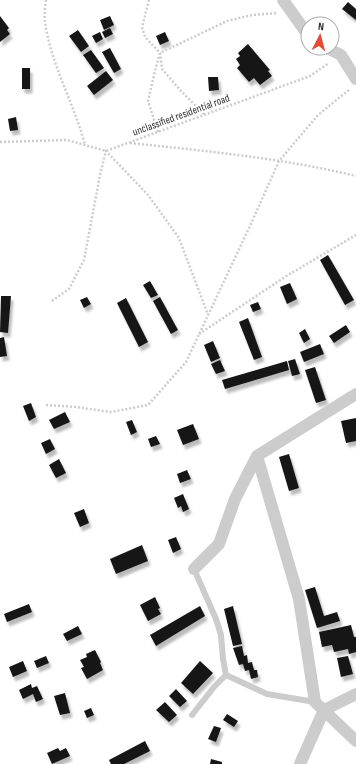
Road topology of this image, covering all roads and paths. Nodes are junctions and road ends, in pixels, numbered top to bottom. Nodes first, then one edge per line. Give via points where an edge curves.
1 (46, 0) edge
2 (149, 0) edge
3 (283, 0) edge
4 (291, 10) junction
5 (300, 23) edge
6 (160, 53) junction
7 (341, 55) joint
8 (356, 79) edge
9 (205, 115) junction
10 (158, 132) junction
11 (0, 142) edge
12 (130, 142) junction
13 (85, 145) junction
14 (106, 151) junction
15 (278, 161) junction
16 (356, 176) edge
17 (356, 235) edge
18 (52, 301) dead end
19 (208, 315) junction
20 (198, 335) junction
21 (356, 394) edge
22 (46, 405) dead end
23 (257, 456) junction
24 (194, 569) joint
25 (226, 675) junction
26 (356, 694) edge
27 (319, 706) junction
28 (192, 715) dead end
29 (356, 741) edge
30 (300, 764) edge

1 - 13 path via 45,20 53,58
2 - 6 path via 142,27 145,38
3 - 4 street
4 - 5 street
4 - 6 path via 227,21
6 - 9 path via 162,70
6 - 10 path via 148,101
7 - 8 street
7 - 9 path, unclassified residential road via 310,76
8 - 15 path via 352,87 318,115
9 - 10 path, unclassified residential road
10 - 12 path, unclassified residential road
11 - 13 path via 67,140
12 - 14 path, unclassified residential road
12 - 15 path
13 - 14 path
14 - 18 path via 84,260 69,289
14 - 19 path via 148,195 179,238
15 - 16 path via 320,167
15 - 19 path
17 - 20 path via 288,275
19 - 20 path
20 - 22 path via 186,362 148,405 111,412
21 - 23 street
23 - 24 street via 235,499 219,544
23 - 27 street via 299,599
24 - 25 lane via 221,635
25 - 27 lane via 267,694
25 - 28 lane
26 - 27 street
27 - 29 street
27 - 30 street

